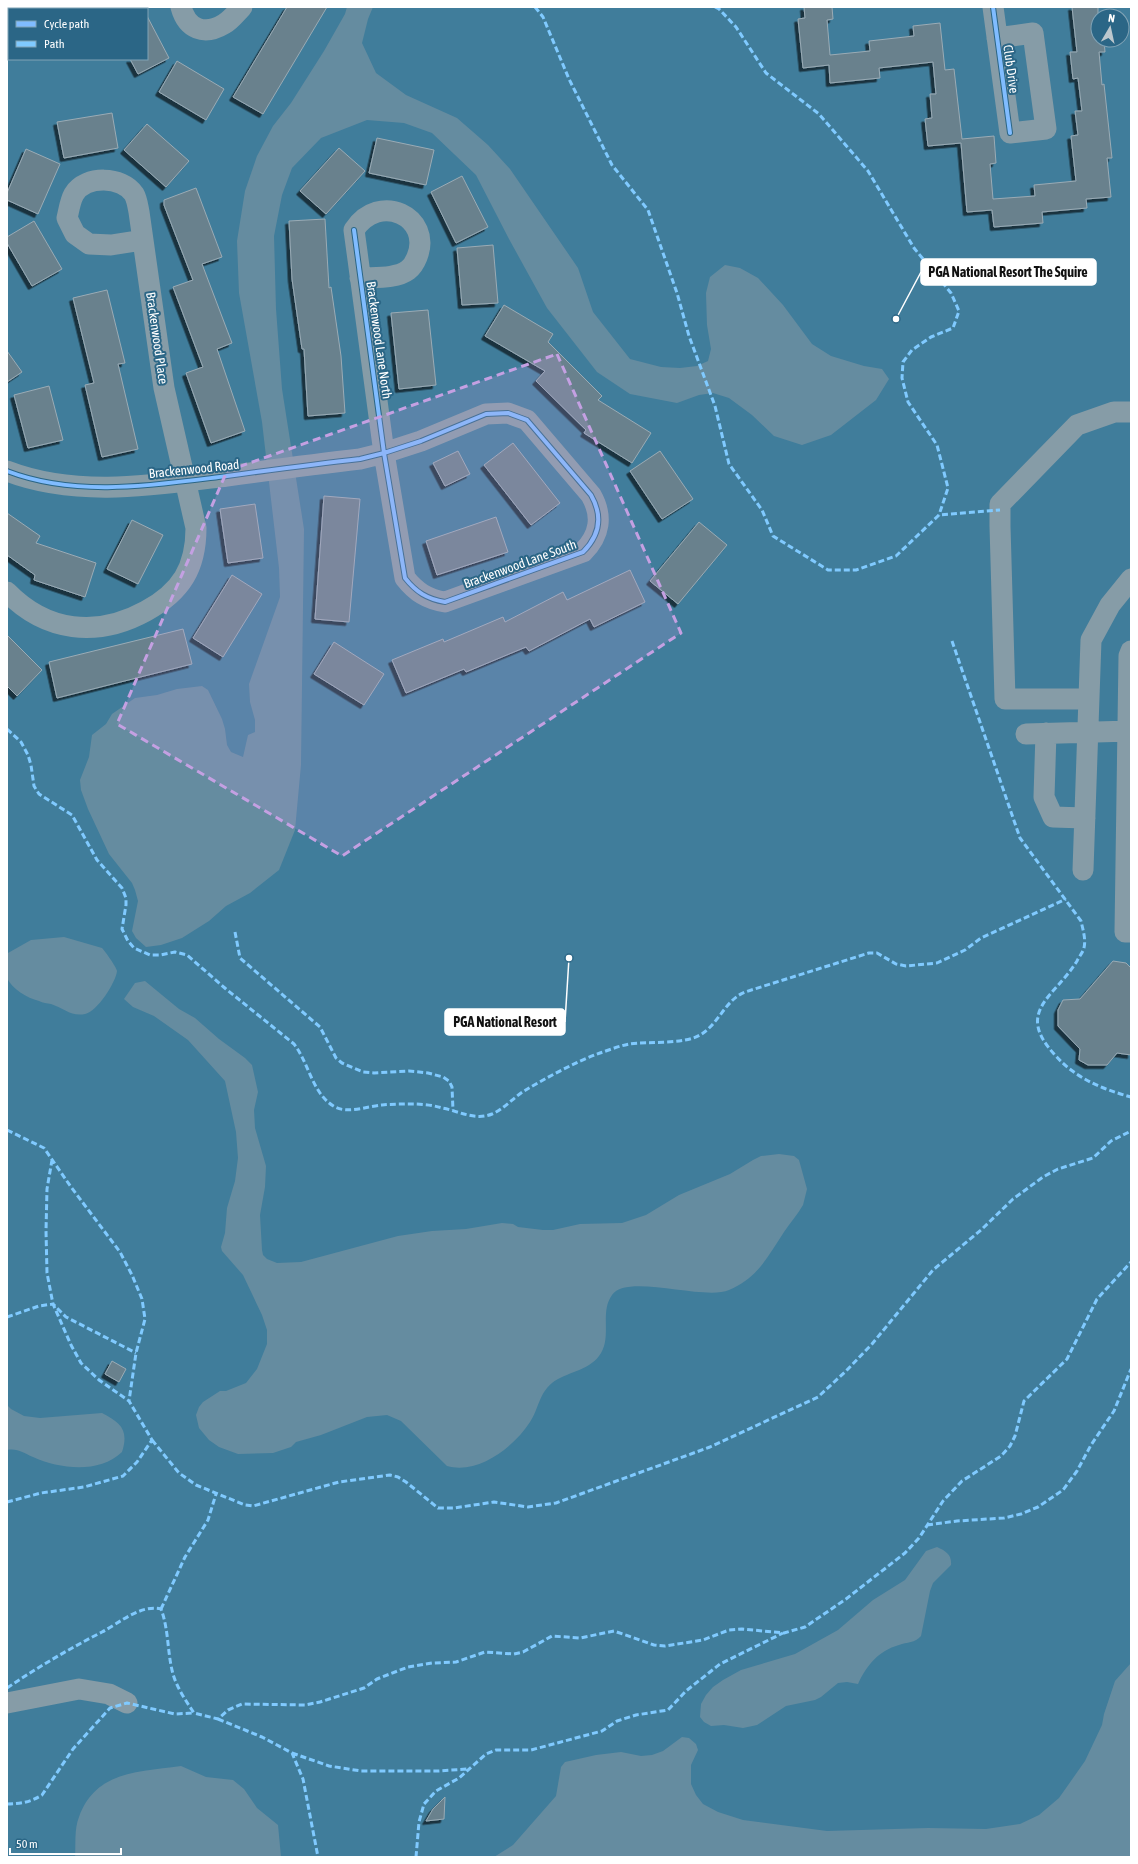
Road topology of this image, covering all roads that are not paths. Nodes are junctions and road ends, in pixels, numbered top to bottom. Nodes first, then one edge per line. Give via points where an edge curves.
1 (181, 7) edge
2 (242, 7) edge
3 (993, 7) edge
4 (997, 38) junction
5 (143, 240) junction
6 (360, 278) junction
7 (1131, 412) edge
8 (384, 453) junction
9 (7, 471) edge
10 (186, 481) junction
11 (1131, 579) edge
12 (7, 592) edge
13 (1131, 651) edge
14 (1089, 699) junction
15 (1130, 731) edge
16 (1088, 732) junction
17 (1129, 779) edge
18 (1085, 818) junction
19 (1129, 845) edge
20 (1083, 870) dead end
21 (1131, 932) edge
22 (7, 1703) edge
23 (127, 1703) dead end

1 - 2 street via 191,24 208,31 225,24
3 - 4 street, Club Drive
4 - 4 street, Club Drive via 1010,133 1046,129 1033,33
5 - 5 street, Brackenwood Place via 134,194 120,183 101,180 84,185 74,193 67,218 75,234 90,244 111,245
5 - 10 street, Brackenwood Place via 164,388
6 - 6 street, Brackenwood Lane North via 354,230 360,220 373,212 389,210 405,215 419,234 420,251 415,263 408,270 395,276
6 - 8 street, Brackenwood Lane North
7 - 14 street via 1114,412 1077,425 1000,504 1005,699
8 - 8 street, Brackenwood Lane South via 421,441 486,414 496,412 518,416 528,420 591,495 599,514 596,536 583,552 445,602 433,600 413,588 406,578
8 - 10 street, Brackenwood Road via 360,459
9 - 10 street, Brackenwood Road via 32,479 92,487
10 - 12 street, Brackenwood Place via 196,528 192,562 177,589 158,604 116,624 79,627 54,622 37,615 21,606
11 - 14 street via 1110,605 1091,640
13 - 15 street
14 - 16 street
15 - 16 street
15 - 17 street
16 - 18 street
16 - 18 street via 1036,733 1044,796 1053,817
17 - 19 street
18 - 20 street
19 - 21 street via 1125,932
22 - 23 street via 79,1689 109,1694

